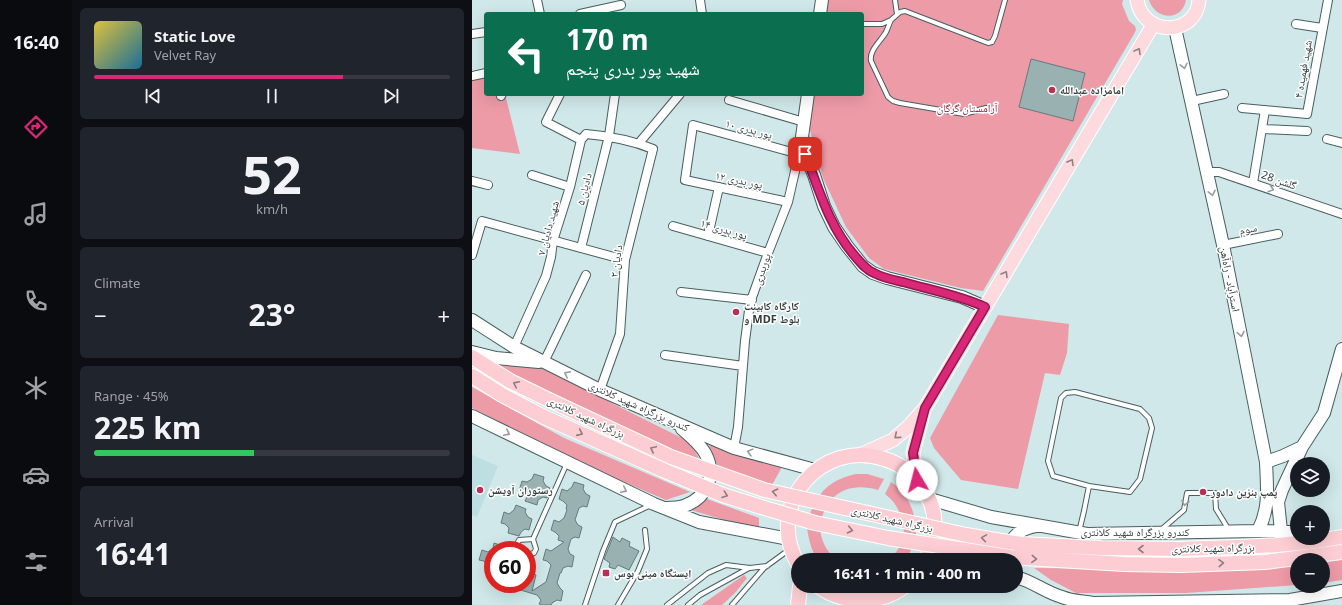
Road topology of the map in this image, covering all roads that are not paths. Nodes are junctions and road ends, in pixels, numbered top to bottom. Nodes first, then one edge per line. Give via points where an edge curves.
1 (537, 0) edge
2 (700, 0) edge
3 (822, 0) edge
4 (895, 0) edge
5 (1005, 0) edge
6 (1137, 0) edge
7 (1198, 0) edge
8 (1328, 0) edge
9 (621, 5) dead end
10 (540, 12) edge
11 (589, 12) edge
12 (702, 12) edge
13 (820, 12) edge
14 (897, 14) junction
15 (891, 20) junction
16 (864, 24) edge
17 (1296, 24) dead end
18 (1153, 25) junction
19 (1175, 28) junction
20 (1322, 28) junction
21 (484, 32) edge
22 (472, 34) edge
23 (484, 73) edge
24 (472, 76) edge
25 (1224, 94) dead end
26 (559, 96) edge
27 (615, 96) edge
28 (678, 96) edge
29 (808, 96) edge
30 (729, 100) dead end
31 (1192, 101) junction
32 (986, 108) dead end
33 (1242, 108) dead end
34 (1264, 110) junction
35 (804, 122) junction
36 (1262, 129) junction
37 (1307, 131) dead end
38 (609, 136) junction
39 (1327, 139) dead end
40 (581, 140) junction
41 (638, 143) junction
42 (1342, 143) edge
43 (800, 149) junction
44 (1207, 172) junction
45 (532, 175) dead end
46 (685, 180) joint
47 (472, 181) edge
48 (1253, 183) junction
49 (488, 185) dead end
50 (570, 187) junction
51 (719, 187) junction
52 (788, 202) junction
53 (1342, 214) edge
54 (673, 226) dead end
55 (1278, 234) dead end
56 (708, 236) junction
57 (553, 241) junction
58 (1223, 245) junction
59 (581, 248) junction
60 (768, 253) junction
61 (472, 255) edge
62 (625, 260) junction
63 (586, 275) dead end
64 (681, 292) dead end
65 (752, 300) junction
66 (985, 307) junction
67 (472, 320) edge
68 (514, 347) junction
69 (1342, 349) edge
70 (472, 352) edge
71 (666, 355) dead end
72 (472, 357) edge
73 (544, 362) junction
74 (743, 366) junction
75 (472, 376) edge
76 (600, 390) junction
77 (925, 408) junction
78 (472, 416) edge
79 (677, 424) junction
80 (1302, 447) junction
81 (734, 448) junction
82 (862, 454) junction
83 (568, 462) junction
84 (1266, 462) junction
85 (815, 470) junction
86 (917, 480) junction
87 (1089, 486) junction
88 (1273, 497) junction
89 (930, 499) junction
90 (659, 506) junction
91 (1037, 526) junction
92 (645, 530) dead end
93 (1258, 531) junction
94 (1281, 531) junction
95 (1078, 532) junction
96 (1230, 532) junction
97 (1290, 532) edge
98 (1157, 533) junction
99 (1334, 537) edge
100 (532, 539) joint
101 (518, 541) edge
102 (790, 544) junction
103 (1342, 552) edge
104 (794, 553) edge
105 (929, 553) edge
106 (1008, 553) edge
107 (767, 566) junction
108 (750, 568) junction
109 (1023, 579) edge
110 (1342, 591) edge
111 (799, 593) edge
112 (831, 593) edge
113 (893, 593) edge
114 (1295, 602) edge
115 (852, 603) edge
116 (585, 605) edge
117 (618, 605) edge
118 (667, 605) edge
119 (688, 605) edge
120 (732, 605) edge
121 (798, 605) edge

1 - 10 street
2 - 12 street
3 - 13 main road
4 - 14 lane
5 - 14 lane via 995,36 992,42 988,43 905,11
6 - 18 main road via 1142,15
7 - 19 main road via 1190,19
8 - 20 street, ۴ شهید فهمیده
9 - 11 street
14 - 15 lane
15 - 16 lane via 882,24
15 - 32 lane via 870,56 888,97 900,103 964,114
17 - 20 street
18 - 19 main road
66 -> 18 main road
19 -> 31 main road, استرآباد - راه‌آهن
20 - 34 street, ۴ شهید فهمیده via 1306,114
21 - 22 street
23 - 24 street
25 - 31 street
26 - 40 street via 546,122
27 - 38 street, دادیان ۵
28 - 41 street
29 - 35 main road, پوربدری
30 - 35 street
31 - 44 main road, استرآباد - راه‌آهن
33 - 34 street
34 - 36 street
35 - 43 main road, پوربدری
36 - 37 street
36 - 48 street
38 - 40 street via 586,134
38 - 41 street
38 - 59 street, دادیان ۵
39 - 42 street
40 - 50 street, شهید دادیان ۷
41 - 62 street, دادیان ۳ via 653,149
43 - 46 street, پور بدری ۱۰ via 693,125
43 - 52 street, پوربدری
43 - 66 main road via 814,175 834,227 863,266 887,278 962,298
44 - 48 street, گلشن 28 via 1220,172
44 -> 58 main road, استرآباد - راه‌آهن
45 - 50 street
46 - 51 street, پور بدری ۱۲
47 - 49 street
48 -> 53 street, گلشن 28
50 - 57 street, شهید دادیان ۷
51 - 52 street, پور بدری ۱۲
51 - 56 street
52 - 60 street, پوربدری
54 - 56 street, پور بدری ۱۴
55 - 58 street, سوم
56 - 60 street, پور بدری ۱۴
57 - 59 street
57 - 61 street via 482,221
57 - 68 street, شهید دادیان ۷ via 546,276
58 -> 84 main road, استرآباد - راه‌آهن
59 - 62 street
60 - 65 street, پوربدری
62 - 76 street, دادیان ۳ via 620,334
63 - 73 street
64 - 65 street
65 - 74 street, پوربدری
66 - 77 main road
67 - 68 main road, کندرو بزرگراه شهید کلانتری
68 - 73 main road, کندرو بزرگراه شهید کلانتری
69 - 80 main road via 1324,413
70 - 73 main road via 496,358
71 - 74 street
99 -> 72 highway, بزرگراه شهید کلانتری, bridge via 1298,544 1180,549 1021,544 966,535 764,490 670,457 510,381
76 -> 73 main road, کندرو بزرگراه شهید کلانتری
74 - 81 street, پوربدری
75 -> 103 highway, بزرگراه شهید کلانتری, bridge via 544,417 723,495 815,523 888,538 1010,557 1124,564 1265,562
76 - 79 main road, کندرو بزرگراه شهید کلانتری
77 -> 82 main road via 893,440
77 - 86 main road via 913,453
78 -> 83 main road
79 - 81 main road, کندرو بزرگراه شهید کلانتری
79 - 90 main road via 705,453 709,464 708,487 684,506
80 - 84 main road
80 - 88 main road via 1282,490
85 -> 81 main road, کندرو بزرگراه شهید کلانتری
82 - 85 highway via 834,459
82 - 86 highway via 894,462
83 -> 90 main road
83 - 100 lane
84 - 88 main road, استرآباد - راه‌آهن
85 - 102 highway via 801,485 791,506 788,516
86 - 89 highway
87 - 87 lane via 1053,476 1048,461 1061,398 1066,393 1075,392 1140,409 1152,428 1140,480 1130,492
87 - 95 lane
88 - 93 main road, استرآباد - راه‌آهن
88 - 94 main road via 1278,502
89 - 91 main road, کندرو بزرگراه شهید کلانتری via 991,518
89 - 105 highway via 935,527
90 - 102 main road via 699,522
90 - 116 lane via 616,522 603,551
91 - 95 main road, کندرو بزرگراه شهید کلانتری
91 - 106 main road via 1017,533
92 - 117 lane via 647,550
93 - 94 main road, کندرو بزرگراه شهید کلانتری
93 - 96 main road, کندرو بزرگراه شهید کلانتری
94 - 97 main road, کندرو بزرگراه شهید کلانتری
95 - 98 main road, کندرو بزرگراه شهید کلانتری
96 - 98 main road, کندرو بزرگراه شهید کلانتری
96 -> 98 lane via 1216,509 1215,493 1203,492 1187,493 1184,510
100 - 101 lane
102 - 104 highway
102 - 107 lane
107 - 108 lane
107 - 120 lane
108 - 118 lane via 726,565 708,573
108 - 119 lane via 700,595
109 - 114 main road via 1062,598 1092,603
110 - 114 main road
111 - 121 highway
112 - 115 highway
113 - 115 highway

